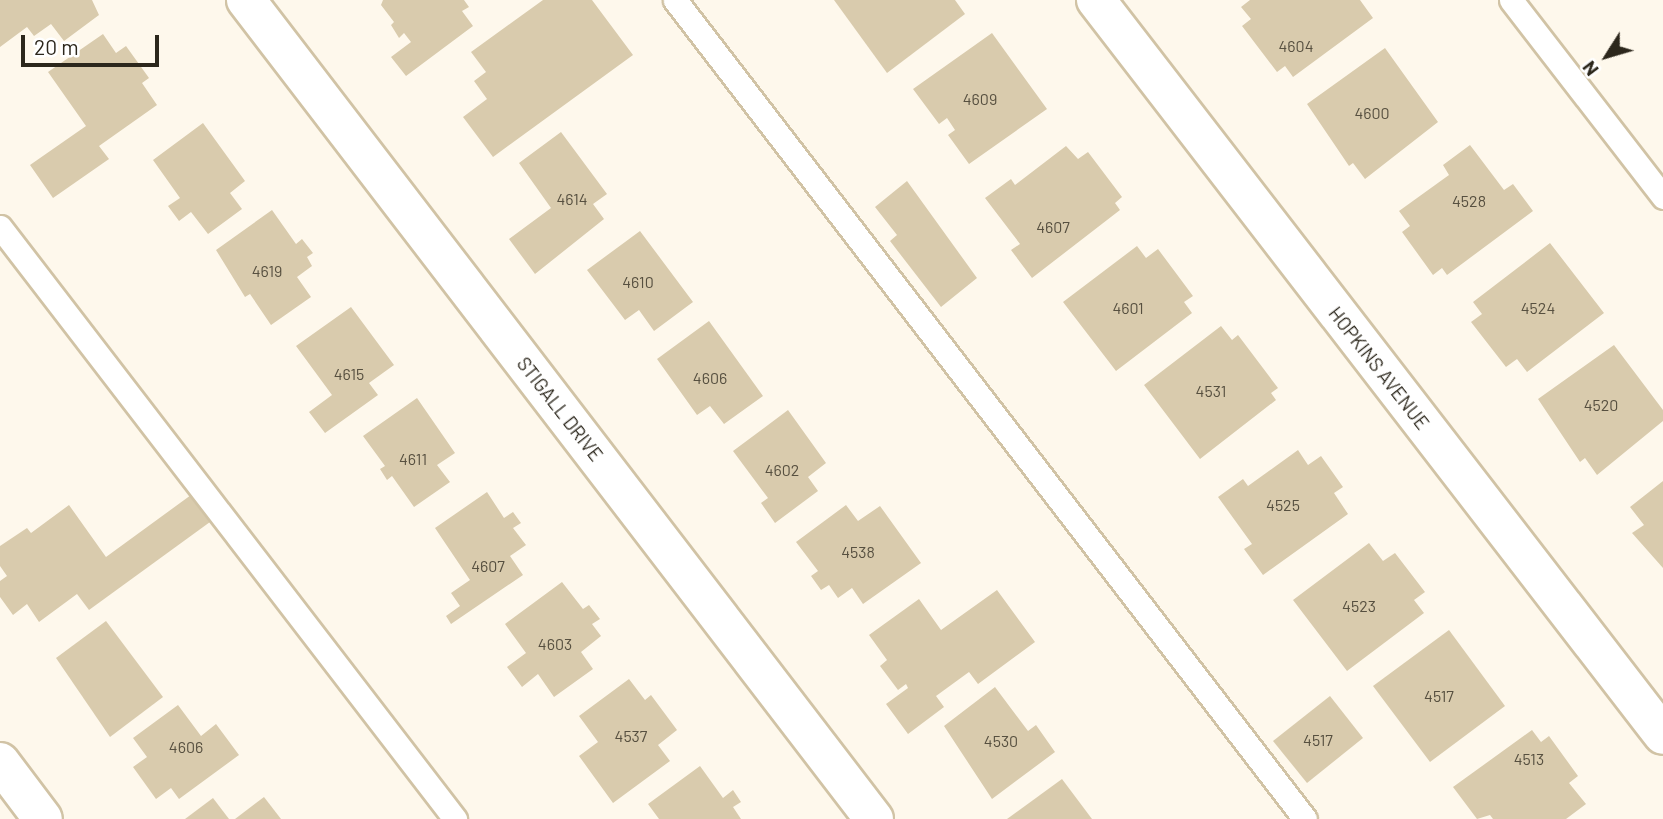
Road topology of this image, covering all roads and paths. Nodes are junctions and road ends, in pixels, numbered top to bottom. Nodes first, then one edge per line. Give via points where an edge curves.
1 (246, 0) edge
2 (675, 0) edge
3 (1096, 0) edge
4 (1511, 0) edge
5 (1663, 197) edge
6 (0, 227) edge
7 (1663, 735) edge
8 (0, 762) edge
9 (43, 819) edge
10 (455, 819) edge
11 (874, 819) edge
12 (1305, 819) edge

1 - 11 street, STIGALL DRIVE
2 - 12 lane
3 - 7 street, HOPKINS AVENUE
4 - 5 lane
6 - 10 lane
8 - 9 street

